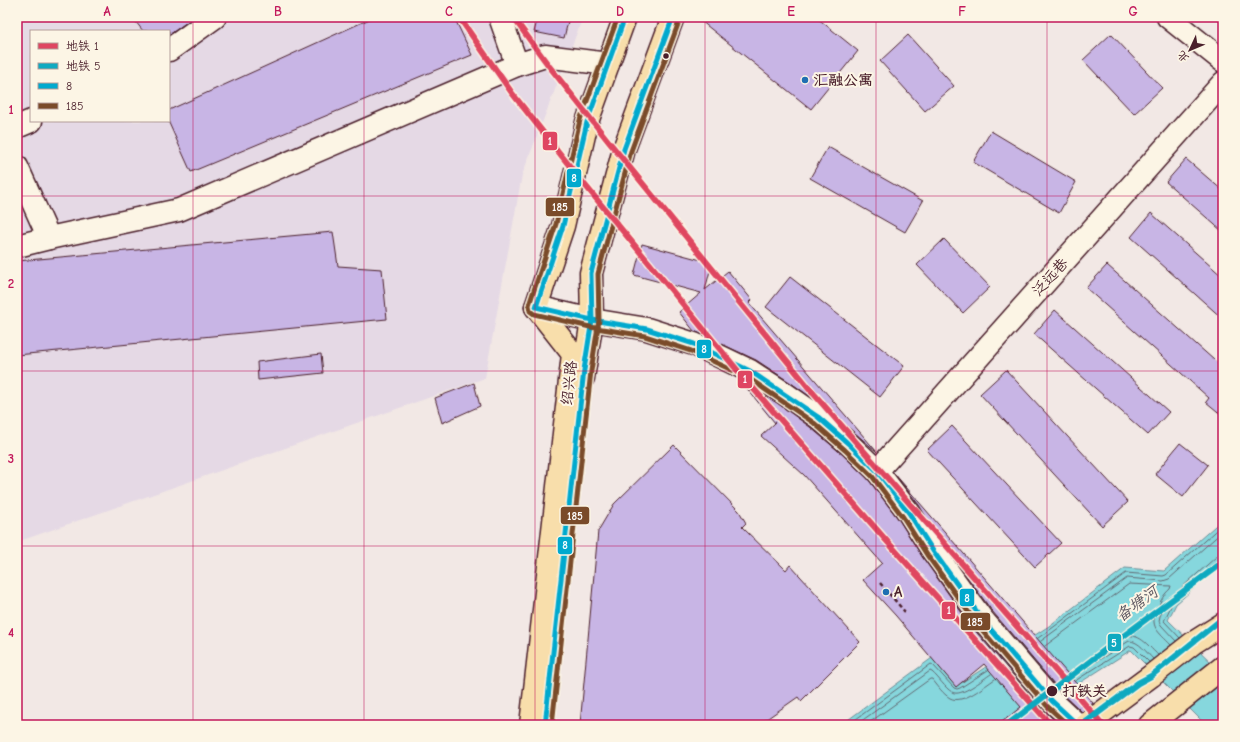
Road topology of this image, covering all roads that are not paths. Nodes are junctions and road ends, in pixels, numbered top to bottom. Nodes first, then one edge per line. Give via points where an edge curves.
1 (215, 17) edge
2 (500, 17) edge
3 (625, 17) edge
4 (673, 17) edge
5 (1168, 17) edge
6 (170, 49) edge
7 (1223, 61) edge
8 (608, 64) junction
9 (517, 65) junction
10 (1223, 83) edge
11 (30, 121) edge
12 (17, 127) edge
13 (17, 167) edge
14 (49, 238) junction
15 (17, 246) edge
16 (536, 307) junction
17 (592, 320) junction
18 (877, 471) junction
19 (1223, 624) edge
20 (1222, 668) edge
21 (531, 725) edge
22 (545, 725) edge
23 (1078, 725) edge
24 (1085, 725) edge
25 (1150, 725) edge

1 - 6 street
2 - 9 street
3 - 8 main road
4 - 17 main road, 绍兴路 via 624,149 591,272
5 - 7 street
8 - 9 street via 545,56
8 - 16 main road via 587,122 563,226
9 - 14 street via 179,210
10 - 18 street, 泛远巷
11 - 12 street
13 - 14 street
14 - 15 street
16 - 17 street
16 - 21 main road, 绍兴路 via 573,354
17 - 18 street via 647,329 694,344 750,371 818,417
17 - 22 main road, 绍兴路 via 584,370
18 - 23 street via 982,619 1052,701
19 - 24 main road via 1192,643
20 - 25 main road

